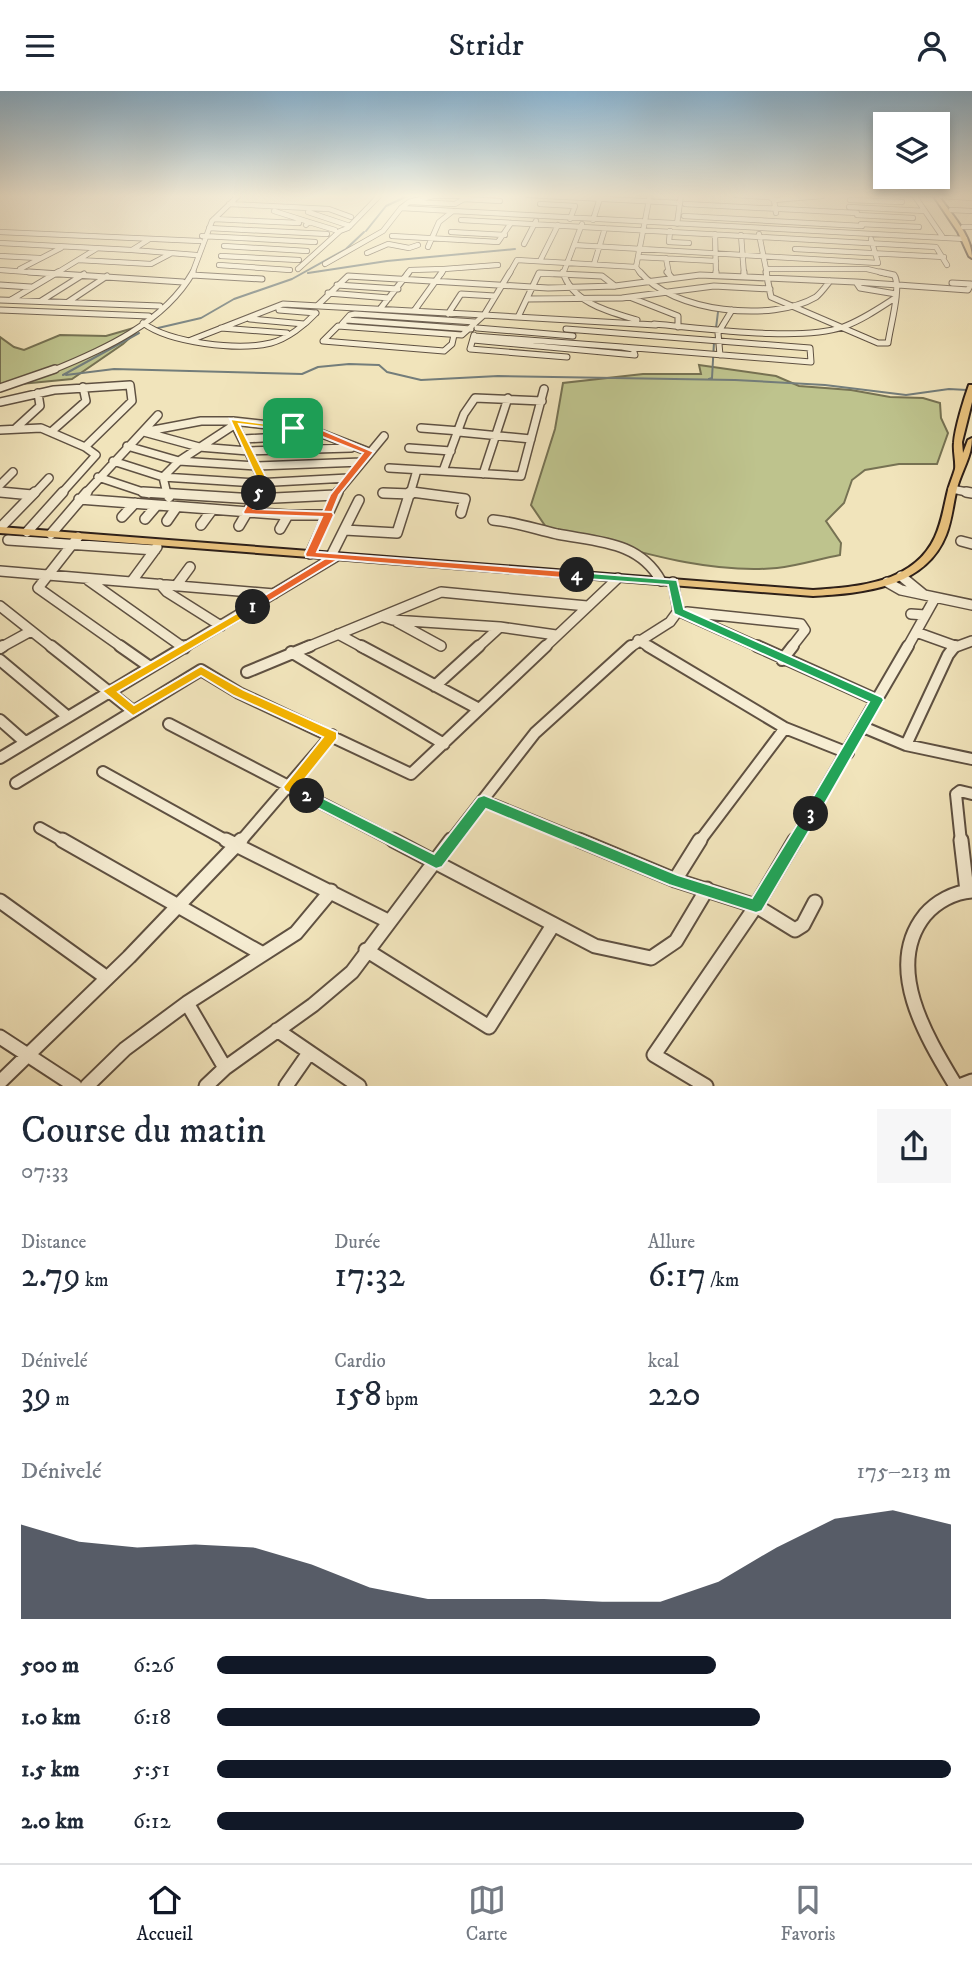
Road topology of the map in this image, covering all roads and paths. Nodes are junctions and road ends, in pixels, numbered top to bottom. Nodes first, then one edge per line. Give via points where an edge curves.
1 (71, 241) edge
2 (146, 241) edge
3 (202, 241) edge
4 (202, 241) edge
5 (225, 241) edge
6 (305, 241) edge
7 (328, 241) edge
8 (365, 241) edge
9 (400, 241) edge
10 (431, 241) edge
11 (550, 241) edge
12 (576, 241) edge
13 (601, 241) edge
14 (641, 241) edge
15 (669, 241) edge
16 (715, 241) edge
17 (741, 241) edge
18 (761, 241) edge
19 (794, 241) edge
20 (861, 241) edge
21 (0, 242) edge
22 (315, 242) dead end
23 (872, 242) junction
24 (689, 243) joint
25 (418, 245) junction
26 (574, 245) junction
27 (63, 246) junction
28 (224, 246) junction
29 (428, 247) junction
30 (599, 247) junction
31 (435, 248) dead end
32 (640, 248) junction
33 (96, 249) junction
34 (795, 249) junction
35 (132, 250) junction
36 (280, 250) junction
37 (307, 251) dead end
38 (689, 251) junction
39 (366, 253) dead end
40 (716, 253) junction
41 (877, 253) junction
42 (170, 254) junction
43 (197, 255) junction
44 (742, 255) junction
45 (221, 256) junction
46 (763, 256) junction
47 (638, 257) junction
48 (944, 257) junction
49 (0, 258) edge
50 (41, 258) junction
51 (666, 258) junction
52 (796, 258) junction
53 (270, 259) junction
54 (78, 260) junction
55 (299, 260) dead end
56 (691, 260) junction
57 (540, 261) junction
58 (716, 261) junction
59 (566, 263) junction
60 (146, 264) junction
61 (325, 264) dead end
62 (594, 264) junction
63 (498, 265) dead end
64 (947, 265) dead end
65 (477, 267) junction
66 (636, 267) junction
67 (260, 268) junction
68 (691, 268) dead end
69 (0, 269) edge
70 (298, 269) dead end
71 (444, 269) junction
72 (766, 269) junction
73 (19, 270) junction
74 (290, 270) dead end
75 (217, 271) junction
76 (57, 273) junction
77 (254, 273) junction
78 (563, 273) junction
79 (84, 274) junction
80 (192, 275) junction
81 (716, 275) junction
82 (107, 276) junction
83 (744, 277) junction
84 (134, 278) junction
85 (248, 278) junction
86 (672, 278) junction
87 (768, 278) junction
88 (262, 279) dead end
89 (404, 279) junction
90 (434, 281) junction
91 (830, 281) junction
92 (183, 282) junction
93 (856, 282) junction
94 (467, 283) junction
95 (646, 283) junction
96 (953, 283) dead end
97 (899, 284) junction
98 (0, 285) edge
99 (337, 285) junction
100 (500, 285) junction
101 (615, 286) junction
102 (33, 287) junction
103 (532, 288) junction
104 (571, 288) junction
105 (398, 289) junction
106 (770, 289) junction
107 (328, 293) junction
108 (662, 293) junction
109 (461, 294) junction
110 (495, 296) junction
111 (896, 296) junction
112 (630, 297) junction
113 (389, 298) junction
114 (527, 299) junction
115 (0, 300) edge
116 (10, 300) junction
117 (587, 300) junction
118 (41, 302) junction
119 (67, 302) junction
120 (102, 303) junction
121 (317, 305) junction
122 (160, 306) junction
123 (788, 306) junction
124 (0, 308) edge
125 (271, 309) junction
126 (380, 309) junction
127 (732, 310) junction
128 (414, 311) junction
129 (92, 313) junction
130 (448, 314) junction
131 (519, 315) junction
132 (149, 316) junction
133 (245, 318) junction
134 (143, 323) junction
135 (346, 323) junction
136 (304, 324) junction
137 (656, 325) junction
138 (477, 326) junction
139 (678, 327) junction
140 (219, 328) junction
141 (840, 328) junction
142 (566, 329) junction
143 (719, 329) junction
144 (288, 333) junction
145 (454, 335) junction
146 (573, 336) junction
147 (191, 340) junction
148 (717, 340) junction
149 (576, 343) junction
150 (622, 347) junction
151 (720, 355) junction
152 (567, 357) dead end
153 (0, 387) edge
154 (83, 387) junction
155 (972, 387) edge
156 (544, 389) dead end
157 (38, 393) junction
158 (508, 398) junction
159 (542, 401) junction
160 (0, 403) edge
161 (158, 415) dead end
162 (233, 423) junction
163 (16, 428) junction
164 (421, 428) dead end
165 (0, 430) edge
166 (460, 431) junction
167 (51, 432) junction
168 (143, 432) junction
169 (325, 434) junction
170 (496, 435) junction
171 (384, 436) dead end
172 (244, 439) junction
173 (531, 439) junction
174 (972, 440) edge
175 (127, 446) junction
176 (86, 447) junction
177 (200, 447) junction
178 (358, 448) junction
179 (409, 448) dead end
180 (248, 451) junction
181 (452, 451) junction
182 (369, 452) junction
183 (113, 461) junction
184 (179, 461) junction
185 (362, 462) junction
186 (257, 466) junction
187 (959, 466) junction
188 (389, 468) dead end
189 (417, 470) junction
190 (443, 471) junction
191 (13, 473) dead end
192 (483, 474) junction
193 (98, 477) junction
194 (163, 477) junction
195 (49, 478) dead end
196 (348, 478) junction
197 (264, 483) junction
198 (0, 485) edge
199 (952, 489) junction
200 (0, 492) edge
201 (383, 493) dead end
202 (412, 493) junction
203 (972, 493) edge
204 (32, 495) junction
205 (166, 495) junction
206 (335, 495) junction
207 (79, 499) junction
208 (255, 499) junction
209 (359, 500) dead end
210 (135, 503) junction
211 (162, 506) junction
212 (176, 507) junction
213 (212, 510) junction
214 (520, 510) dead end
215 (248, 512) junction
216 (461, 513) dead end
217 (288, 515) junction
218 (328, 515) junction
219 (122, 517) dead end
220 (145, 519) dead end
221 (492, 520) dead end
222 (166, 521) dead end
223 (515, 521) junction
224 (201, 524) dead end
225 (239, 526) dead end
226 (0, 529) edge
227 (280, 529) dead end
228 (345, 530) junction
229 (27, 531) junction
230 (51, 534) junction
231 (8, 540) dead end
232 (75, 541) junction
233 (961, 541) dead end
234 (972, 544) edge
235 (157, 547) junction
236 (310, 554) junction
237 (333, 556) junction
238 (190, 567) dead end
239 (0, 571) edge
240 (46, 574) junction
241 (901, 576) junction
242 (618, 578) junction
243 (87, 579) junction
244 (132, 581) junction
245 (667, 582) junction
246 (887, 583) junction
247 (160, 584) junction
248 (176, 586) junction
249 (275, 595) junction
250 (924, 595) junction
251 (935, 598) junction
252 (587, 605) junction
253 (972, 605) edge
254 (0, 606) edge
255 (678, 611) junction
256 (911, 614) dead end
257 (925, 615) junction
258 (388, 618) junction
259 (221, 626) junction
260 (500, 627) junction
261 (915, 629) junction
262 (32, 631) junction
263 (338, 634) junction
264 (555, 635) junction
265 (638, 641) junction
266 (972, 641) edge
267 (441, 646) dead end
268 (955, 646) junction
269 (0, 648) edge
270 (184, 648) junction
271 (291, 652) junction
272 (0, 660) edge
273 (782, 660) junction
274 (150, 667) junction
275 (247, 672) dead end
276 (435, 686) junction
277 (108, 691) junction
278 (877, 700) junction
279 (479, 709) junction
280 (133, 711) junction
281 (67, 716) junction
282 (0, 720) edge
283 (169, 724) dead end
284 (863, 727) junction
285 (785, 728) junction
286 (332, 735) junction
287 (25, 742) junction
288 (444, 744) junction
289 (906, 745) junction
290 (848, 753) junction
291 (0, 758) edge
292 (972, 759) edge
293 (103, 772) dead end
294 (16, 783) dead end
295 (291, 787) junction
296 (972, 794) edge
297 (484, 801) junction
298 (40, 828) dead end
299 (236, 846) junction
300 (436, 862) junction
301 (675, 880) junction
302 (707, 889) junction
303 (331, 891) junction
304 (969, 891) edge
305 (0, 901) edge
306 (815, 902) dead end
307 (756, 906) junction
308 (178, 907) junction
309 (388, 921) junction
310 (554, 925) junction
311 (366, 950) junction
312 (261, 953) junction
313 (107, 978) junction
314 (187, 1003) junction
315 (277, 1030) junction
316 (0, 1037) edge
317 (309, 1053) junction
318 (28, 1056) junction
319 (225, 1068) junction
320 (972, 1081) edge
321 (0, 1082) edge
322 (75, 1086) edge
323 (87, 1086) edge
324 (206, 1086) edge
325 (286, 1086) edge
326 (359, 1086) edge
327 (706, 1086) edge
328 (958, 1086) edge

1 - 27 street
2 - 35 street
3 - 43 street
4 - 80 street
5 - 28 street
6 - 22 street
7 - 70 street
8 - 61 street
9 - 25 street
10 - 29 street
11 - 57 street
12 - 26 street
13 - 30 street
14 - 32 street
15 - 24 street
16 - 40 street
17 - 44 street
18 - 46 street
19 - 34 street
20 - 23 street
21 - 27 street
23 - 41 street
23 - 48 street via 937,247
24 - 38 street
25 - 29 street
25 - 39 street via 385,245
26 - 30 street
26 - 59 street
27 - 33 street
27 - 50 street
28 - 36 street
28 - 45 street
29 - 31 street
30 - 32 street
30 - 62 street
32 - 38 street
32 - 47 street
33 - 35 street
33 - 54 street
34 - 41 street
34 - 52 street
35 - 42 street
36 - 37 street
36 - 53 street
38 - 40 street
40 - 44 street
40 - 58 street
41 - 48 street
41 - 52 street via 878,263
42 - 43 street
42 - 60 street
43 - 92 street
44 - 46 street
44 - 83 street
45 - 53 street
45 - 75 street
46 - 52 street
46 - 72 street
47 - 51 street
47 - 66 street
48 - 64 street
49 - 50 street
50 - 73 street
51 - 56 street
51 - 86 street
53 - 55 street
53 - 67 street
54 - 60 street
54 - 76 street
56 - 58 street
56 - 68 street
57 - 59 street
57 - 100 street via 515,260
58 - 81 street
59 - 62 street
59 - 78 street
60 - 84 street via 131,275
62 - 66 street
63 - 65 street
65 - 71 street
65 - 94 street
66 - 95 street
67 - 74 street
67 - 75 street
67 - 77 street
69 - 73 street
71 - 89 street via 413,270
71 - 90 street
72 - 87 street
72 - 97 street via 879,270 894,275
73 - 76 street
75 - 77 street
75 - 80 street
75 - 85 street
76 - 79 street
76 - 102 street
77 - 85 street
78 - 101 street via 605,277
78 - 103 street via 539,272
78 - 104 street
79 - 82 street
79 - 118 street
80 - 134 street
81 - 83 street
81 - 86 street
82 - 84 street
82 - 119 street
83 - 87 street
84 - 92 street
85 - 88 street
86 - 95 street
87 - 91 street
87 - 106 street
89 - 90 street
89 - 99 street via 346,276
89 - 105 street
90 - 94 street
90 - 128 street
91 - 93 street
91 - 123 street via 823,292
92 - 122 street
93 - 97 street
93 - 111 street via 860,288
94 - 100 street
94 - 109 street
95 - 101 street
95 - 108 street
96 - 97 street via 971,284 968,291
97 - 111 street
98 - 102 street
99 - 105 street
99 - 107 street
100 - 103 street
100 - 110 street
101 - 104 street
102 - 116 street
103 - 104 street
103 - 114 street
104 - 117 street
105 - 113 street
106 - 108 street via 714,286
106 - 123 street via 771,297
107 - 113 street
107 - 121 street
108 - 112 street
108 - 127 street
109 - 110 street
109 - 130 street
110 - 138 street
111 - 141 street via 883,308
111 - 141 street via 888,343
112 - 117 street
112 - 139 street via 678,316
113 - 126 street
114 - 117 street
114 - 131 street
115 - 116 street
116 - 118 street
116 - 124 street
117 - 137 street
118 - 119 street
119 - 120 street
120 - 122 street
120 - 129 street
121 - 125 street via 283,304
121 - 126 street
122 - 132 street
123 - 127 street
123 - 141 street
124 - 129 street
125 - 133 street
125 - 136 street via 317,313
126 - 128 street
127 - 143 street
128 - 130 street
129 - 132 street
130 - 138 street
131 - 137 street
131 - 138 street
132 - 153 street via 61,366
133 - 136 street
133 - 140 street
134 - 147 street via 153,331
134 - 153 street via 64,367
135 - 138 street
135 - 145 street
135 - 145 street via 323,341 444,351
136 - 144 street
137 - 139 street
138 - 142 street
138 - 145 street via 467,334
138 - 146 street
138 - 149 street
138 - 150 street via 635,355 633,349
138 - 152 street via 470,349
139 - 143 street
140 - 144 street
140 - 147 street
141 - 143 street via 786,332
142 - 146 street
142 - 148 street
143 - 148 street
144 - 147 street via 267,343
146 - 149 street
148 - 151 street
148 - 151 street via 810,348 811,362
149 - 150 street
150 - 151 street
154 - 157 street
154 - 167 street via 86,401
154 - 176 street via 130,385 132,398
155 - 187 main road via 958,442
156 - 159 street
157 - 160 street
157 - 163 street via 40,405
158 - 159 street
158 - 166 street via 475,398
158 - 170 street
159 - 173 street
161 - 168 street
162 - 168 street via 201,421
162 - 169 street
162 - 172 street
162 - 177 street
163 - 165 street
163 - 167 street
164 - 166 street
166 - 170 street
166 - 181 street
167 - 176 street
168 - 175 street
168 - 177 street
169 - 172 street
169 - 178 street
170 - 173 street
170 - 192 street
171 - 182 street
172 - 180 street
173 - 192 street via 521,475
174 - 187 main road
175 - 183 street
175 - 184 street
176 - 229 street via 95,457
177 - 180 street
177 - 184 street
178 - 180 street
178 - 182 street
179 - 181 street
180 - 186 street
181 - 190 street
182 - 185 street
183 - 193 street
183 - 194 street
184 - 186 street
184 - 194 street
185 - 186 street
185 - 196 street
186 - 197 street
187 - 199 main road
188 - 189 street
189 - 190 street
189 - 202 street
190 - 192 street
191 - 198 street
193 - 205 street via 142,493
193 - 207 street
194 - 197 street
194 - 205 street
195 - 204 street
196 - 197 street
196 - 206 street
197 - 208 street
199 - 203 street
199 - 241 main road via 937,544 925,560
200 - 204 street
201 - 202 street
202 - 216 street via 465,499
202 - 228 street via 397,533
204 - 226 street
205 - 208 street
205 - 211 street via 169,498
206 - 208 street
206 - 218 street
207 - 210 street
207 - 230 street
208 - 215 street
209 - 228 street
210 - 211 street
210 - 219 street
211 - 212 street
211 - 220 street
212 - 213 street
212 - 222 street
213 - 215 street
213 - 224 street
214 - 223 street
215 - 217 street
215 - 225 street
217 - 218 street
217 - 227 street
218 - 236 street
221 - 223 street
223 - 245 street via 625,548 656,568
226 - 229 main road
228 - 237 street
229 - 230 main road
230 - 232 main road
231 - 232 street
232 - 235 main road
232 - 240 street
233 - 234 street
235 - 236 main road
235 - 244 street
236 - 237 main road
237 - 242 main road
237 - 249 street
238 - 248 street
239 - 240 street
240 - 243 street
240 - 274 street via 37,585 40,589
241 - 246 main road
241 - 250 street
242 - 245 main road
242 - 252 street
243 - 244 street
243 - 270 street
244 - 247 street
245 - 246 main road via 813,593
245 - 255 street
246 - 250 street
247 - 248 street
247 - 259 street
248 - 249 street
249 - 259 street
250 - 251 street
251 - 253 street
251 - 257 street
252 - 258 street via 441,592
252 - 264 street
254 - 262 street
255 - 265 street via 670,622
255 - 273 street
255 - 273 street via 801,624 805,630
256 - 257 street
257 - 261 street
258 - 260 street
258 - 263 street
258 - 267 street
259 - 270 street
260 - 264 street
260 - 276 street
261 - 268 street
261 - 278 street
262 - 269 street
262 - 277 street
263 - 271 street
263 - 276 street
264 - 279 street
265 - 285 street
265 - 297 street via 535,733
266 - 268 street
268 - 289 street
270 - 274 street
271 - 275 street
271 - 288 street
272 - 281 street
273 - 278 street
274 - 277 street
276 - 279 street
277 - 280 street
277 - 281 street
278 - 284 street
279 - 288 street
280 - 286 street via 201,670 239,693
280 - 294 street
281 - 287 street
282 - 287 street
283 - 295 street
284 - 289 street
284 - 290 street
285 - 290 street
285 - 301 street
286 - 288 street via 411,774
286 - 295 street
287 - 291 street
289 - 292 street
290 - 307 street
293 - 299 street
295 - 299 street
295 - 300 street
296 - 304 street via 956,794
297 - 300 street
297 - 301 street
298 - 308 street
299 - 303 street
299 - 308 street
300 - 309 street
300 - 310 street
301 - 302 street
302 - 307 street
302 - 310 street via 676,941 651,958 595,946
303 - 309 street
303 - 312 street via 296,933
304 - 328 street via 940,901 921,917 909,944 906,971 934,1051
305 - 313 street
306 - 307 street via 803,925 795,930
307 - 327 street via 654,1055
308 - 312 street
308 - 313 street
309 - 311 street
310 - 311 street via 489,1027
311 - 315 street via 352,972
312 - 314 street
313 - 318 street
314 - 319 street
314 - 323 street via 125,1049
315 - 317 street
315 - 319 street
316 - 318 street
317 - 325 street
317 - 326 street
318 - 321 street
318 - 322 street
319 - 324 street
320 - 328 street

